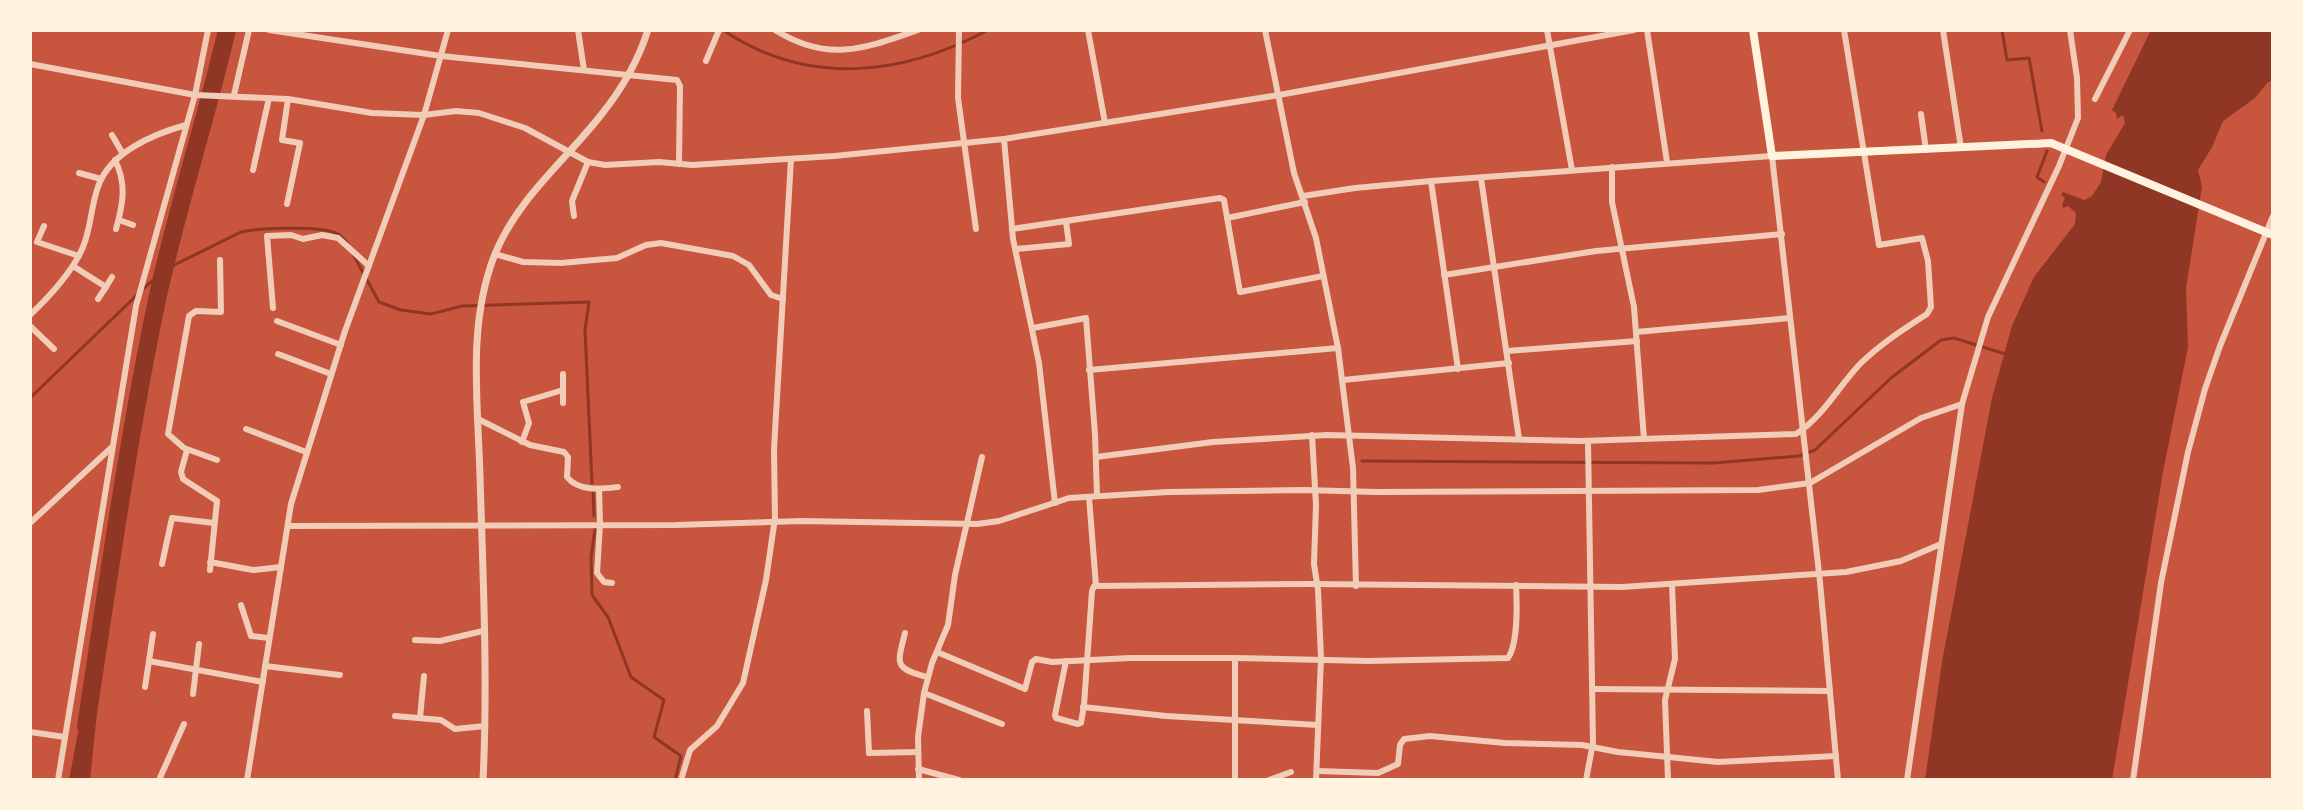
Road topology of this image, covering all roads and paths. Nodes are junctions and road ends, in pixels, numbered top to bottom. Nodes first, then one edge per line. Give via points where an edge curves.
1 (208, 30) edge
2 (249, 30) edge
3 (269, 30) edge
4 (448, 30) edge
5 (578, 30) edge
6 (648, 30) edge
7 (719, 30) edge
8 (775, 30) edge
9 (918, 30) edge
10 (959, 30) edge
11 (1088, 30) edge
12 (1265, 30) edge
13 (1547, 30) edge
14 (1634, 30) edge
15 (1647, 30) edge
16 (1753, 30) edge
17 (1844, 30) edge
18 (1943, 30) edge
19 (2070, 30) edge
20 (2130, 30) edge
21 (1549, 45) junction
22 (441, 56) junction
23 (706, 61) dead end
24 (30, 64) edge
25 (584, 70) junction
26 (629, 74) junction
27 (197, 95) junction
28 (232, 95) junction
29 (1279, 95) junction
30 (269, 98) junction
31 (288, 99) junction
32 (2095, 99) dead end
33 (1921, 114) dead end
34 (424, 115) junction
35 (1105, 123) junction
36 (186, 125) junction
37 (112, 135) dead end
38 (1004, 139) junction
39 (964, 143) junction
40 (1961, 148) junction
41 (2068, 148) junction
42 (1926, 150) junction
43 (1863, 152) junction
44 (567, 153) junction
45 (123, 154) junction
46 (1772, 156) junction
47 (791, 159) junction
48 (115, 160) junction
49 (588, 162) junction
50 (1667, 162) junction
51 (679, 164) junction
52 (1612, 167) junction
53 (253, 170) dead end
54 (1572, 170) junction
55 (79, 173) dead end
56 (1481, 178) junction
57 (101, 179) junction
58 (1431, 181) junction
59 (1304, 199) junction
60 (287, 204) dead end
61 (574, 216) dead end
62 (2273, 216) edge
63 (1227, 218) junction
64 (119, 220) junction
65 (1066, 222) junction
66 (133, 225) dead end
67 (44, 226) dead end
68 (116, 229) dead end
69 (976, 229) dead end
70 (1012, 229) junction
71 (2266, 232) edge
72 (1782, 234) junction
73 (34, 242) edge
74 (1622, 248) junction
75 (1016, 249) junction
76 (495, 254) junction
77 (79, 256) junction
78 (220, 260) dead end
79 (73, 266) junction
80 (369, 266) junction
81 (1496, 269) junction
82 (1444, 275) junction
83 (1323, 276) junction
84 (112, 277) dead end
85 (106, 287) junction
86 (98, 299) dead end
87 (783, 299) junction
88 (273, 308) dead end
89 (32, 311) edge
90 (1790, 318) junction
91 (277, 321) dead end
92 (30, 326) edge
93 (1033, 328) junction
94 (1636, 332) junction
95 (1637, 341) junction
96 (341, 345) junction
97 (1338, 348) junction
98 (54, 349) dead end
99 (1507, 351) junction
100 (278, 354) dead end
101 (1509, 363) junction
102 (1458, 369) junction
103 (1089, 370) junction
104 (331, 374) junction
105 (563, 374) dead end
106 (1343, 380) junction
107 (563, 390) junction
108 (563, 403) dead end
109 (1962, 404) junction
110 (478, 419) junction
111 (246, 429) dead end
112 (1802, 430) junction
113 (1312, 435) junction
114 (1350, 435) junction
115 (1519, 439) junction
116 (1644, 439) junction
117 (1588, 441) junction
118 (522, 442) junction
119 (111, 448) junction
120 (187, 450) junction
121 (306, 452) junction
122 (982, 457) dead end
123 (1096, 457) junction
124 (217, 460) dead end
125 (1808, 483) junction
126 (618, 487) dead end
127 (599, 489) junction
128 (1315, 490) junction
129 (1587, 490) junction
130 (1354, 491) junction
131 (1093, 496) junction
132 (1055, 503) junction
133 (30, 523) edge
134 (214, 523) junction
135 (774, 523) junction
136 (600, 524) junction
137 (966, 524) junction
138 (481, 525) junction
139 (288, 526) junction
140 (1941, 544) junction
141 (162, 564) dead end
142 (281, 567) junction
143 (1820, 574) junction
144 (612, 583) dead end
145 (1672, 584) junction
146 (1317, 585) junction
147 (1516, 585) junction
148 (1096, 586) junction
149 (1356, 586) junction
150 (1590, 587) junction
151 (241, 605) dead end
152 (483, 631) junction
153 (905, 633) dead end
154 (153, 634) dead end
155 (269, 638) junction
156 (415, 640) dead end
157 (199, 644) dead end
158 (937, 652) junction
159 (1235, 658) junction
160 (1321, 658) junction
161 (1088, 660) junction
162 (149, 661) junction
163 (1066, 661) junction
164 (265, 666) junction
165 (196, 671) junction
166 (340, 675) dead end
167 (424, 676) dead end
168 (927, 677) junction
169 (263, 682) junction
170 (145, 687) dead end
171 (1593, 689) junction
172 (1666, 691) junction
173 (1830, 691) junction
174 (924, 693) junction
175 (193, 694) dead end
176 (1083, 707) junction
177 (867, 711) dead end
178 (395, 716) dead end
179 (420, 718) junction
180 (1235, 718) junction
181 (184, 724) dead end
182 (1002, 724) dead end
183 (1318, 725) junction
184 (485, 726) junction
185 (30, 732) edge
186 (65, 737) junction
187 (1593, 747) junction
188 (918, 752) junction
189 (1668, 756) junction
190 (1836, 756) junction
191 (918, 769) junction
192 (1317, 771) junction
193 (1291, 772) dead end
194 (58, 780) edge
195 (159, 780) edge
196 (247, 780) edge
197 (483, 780) edge
198 (681, 780) edge
199 (919, 780) edge
200 (959, 780) edge
201 (1235, 780) edge
202 (1269, 780) edge
203 (1316, 780) edge
204 (1586, 780) edge
205 (1668, 780) edge
206 (1838, 780) edge
207 (1907, 780) edge
208 (2133, 780) edge

1 - 27 street
2 - 28 street
3 - 22 street
4 - 22 street
5 - 25 street
6 - 26 street
7 - 23 street
8 - 9 street via 799,43 847,50
10 - 39 street via 957,82
11 - 35 street
12 - 29 street
13 - 21 street
14 - 21 street
15 - 50 street
16 - 46 main road
17 - 43 street
18 - 40 street
19 - 41 street via 2079,113
20 - 32 street
21 - 29 street
21 - 54 street
22 - 25 street
22 - 34 street
24 - 27 street
25 - 26 street
26 - 44 street
26 - 51 street via 680,82
27 - 28 street
27 - 36 street
28 - 30 street
29 - 35 street
29 - 59 street
30 - 31 street
30 - 53 street
31 - 34 street via 372,113
31 - 60 street via 282,140 300,143
33 - 42 street
34 - 44 street via 479,113 525,128
34 - 80 street
35 - 38 street
36 - 45 street
36 - 119 street via 136,306
37 - 45 street
38 - 39 street
38 - 70 street
39 - 47 street
39 - 69 street
40 - 41 main road via 2037,142
40 - 42 main road
41 - 71 main road
41 - 109 street via 1988,317
42 - 43 main road
43 - 46 main road
43 - 112 street via 1879,245 1922,238 1931,307 1870,355
44 - 49 street
44 - 76 street via 526,200
45 - 48 street
46 - 50 street
46 - 72 street
47 - 51 street
47 - 87 street
48 - 57 street
48 - 64 street via 124,196
49 - 51 street
49 - 61 street via 572,201
50 - 52 street
52 - 54 street
52 - 74 street via 1612,202
54 - 56 street
55 - 57 street
56 - 58 street
56 - 81 street
57 - 77 street
58 - 59 street
58 - 82 street
59 - 63 street
59 - 83 street
62 - 71 street
63 - 65 street via 1220,198
63 - 83 street via 1240,292
64 - 66 street
64 - 68 street
65 - 70 street
65 - 75 street via 1069,244
67 - 73 street
70 - 75 street
71 - 208 street via 2220,346 2188,452 2161,583
72 - 74 street
72 - 90 street
73 - 77 street
74 - 81 street
74 - 94 street
75 - 93 street
76 - 87 street via 523,262 561,263 617,258 661,243 733,256 749,265 771,295
76 - 110 street via 480,314
77 - 79 street
78 - 120 street via 221,312 196,311 189,316 168,434
79 - 85 street
79 - 89 street
80 - 88 street via 338,238 267,236
80 - 96 street
81 - 82 street
81 - 99 street
82 - 102 street
83 - 97 street
84 - 85 street
85 - 86 street
87 - 135 street
90 - 94 street
90 - 112 street
91 - 96 street
92 - 98 street
93 - 103 street via 1086,318
93 - 132 street
94 - 95 street
95 - 99 street
95 - 116 street
96 - 104 street
97 - 103 street
97 - 106 street
99 - 101 street
100 - 104 street
101 - 102 street
101 - 115 street
102 - 106 street
103 - 123 street
104 - 121 street
105 - 107 street
106 - 114 street
107 - 108 street
107 - 118 street via 523,402 529,423
109 - 125 street via 1921,418
109 - 140 street
110 - 118 street
110 - 138 street
111 - 121 street
112 - 116 street via 1789,436
112 - 125 street
113 - 114 street
113 - 123 street
113 - 128 street
114 - 115 street
114 - 130 street
115 - 117 street
116 - 117 street
117 - 129 street
118 - 127 street via 564,452 569,480
119 - 133 street
119 - 186 street
120 - 124 street
120 - 134 street via 182,477 217,501
121 - 139 street
122 - 137 street
123 - 131 street
125 - 129 street via 1758,490
125 - 143 street
126 - 127 street
127 - 136 street
128 - 130 street
128 - 131 street
128 - 146 street
129 - 130 street
129 - 150 street
130 - 149 street
131 - 132 street
131 - 148 street
132 - 137 street via 999,521
134 - 141 street via 172,518
134 - 142 street via 210,566
135 - 136 street
135 - 137 street
135 - 198 street via 745,678 717,726 690,750
136 - 138 street
136 - 144 street via 597,573
137 - 158 street via 950,619
138 - 139 street
138 - 152 street
139 - 142 street
140 - 143 street via 1901,561
140 - 207 street
142 - 155 street
143 - 145 street
143 - 173 street
145 - 150 street
145 - 172 street via 1675,659
146 - 148 street
146 - 149 street
146 - 160 street
147 - 149 street
147 - 150 street
147 - 160 street via 1508,658
148 - 161 street
150 - 171 street
151 - 155 street via 251,636
152 - 156 street via 440,641
152 - 184 street
153 - 168 street via 900,666
154 - 162 street
155 - 164 street
157 - 165 street
158 - 163 street via 1025,689 1036,659
158 - 168 street
159 - 160 street
159 - 161 street
159 - 180 street
160 - 183 street
161 - 163 street
161 - 176 street
162 - 165 street
162 - 170 street
163 - 176 street via 1056,718 1081,723
164 - 166 street
164 - 169 street
165 - 169 street
165 - 175 street
167 - 179 street
168 - 174 street
169 - 196 street
171 - 172 street
171 - 187 street
172 - 173 street
172 - 189 street
173 - 190 street
174 - 182 street
174 - 188 street
176 - 180 street
177 - 188 street via 869,753
178 - 179 street
179 - 184 street via 441,720 455,729
180 - 183 street
180 - 201 street
181 - 195 street
183 - 192 street
184 - 197 street
185 - 186 street
186 - 194 street
187 - 189 street
187 - 192 street via 1408,737 1400,745 1398,764 1385,771
187 - 204 street
188 - 191 street
189 - 190 street via 1733,762
189 - 205 street
190 - 206 street
191 - 199 street
191 - 200 street
192 - 203 street
193 - 202 street

